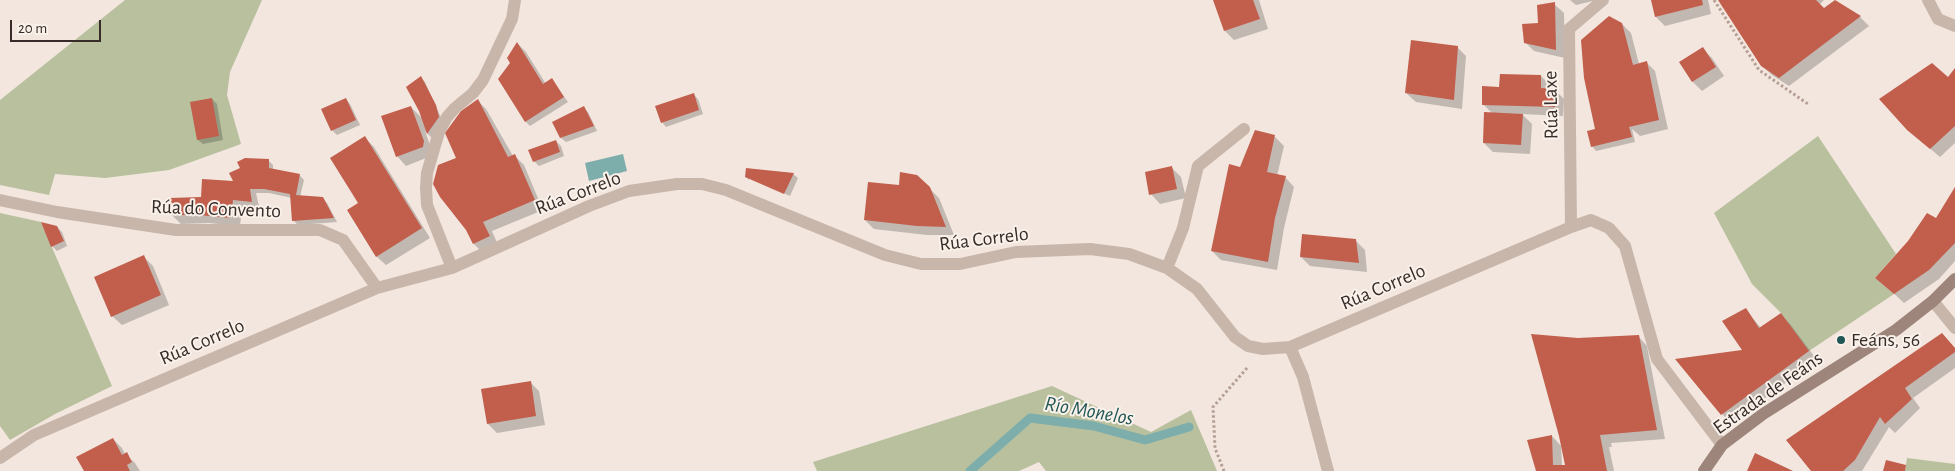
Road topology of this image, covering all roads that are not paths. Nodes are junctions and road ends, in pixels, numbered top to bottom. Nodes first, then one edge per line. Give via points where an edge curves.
1 (515, 0) edge
2 (1603, 0) edge
3 (1928, 0) edge
4 (1955, 26) edge
5 (1244, 129) dead end
6 (0, 200) edge
7 (1571, 227) junction
8 (452, 268) junction
9 (1167, 268) junction
10 (1955, 279) edge
11 (377, 288) junction
12 (1933, 301) junction
13 (1955, 328) edge
14 (1290, 347) junction
15 (1722, 445) junction
16 (0, 458) edge
17 (1328, 471) edge
18 (1704, 471) edge

1 - 8 street via 512,19 483,80 474,93 447,117 439,132 428,173 427,204
2 - 7 street, Rúa Laxe via 1568,30
3 - 4 street via 1938,19
5 - 9 street via 1198,166 1182,228
6 - 11 street, Rúa do Convento via 176,230 320,230 343,240
7 - 14 street, Rúa Correlo
7 - 15 street, Rúa Correlo via 1591,220 1609,228 1625,246 1657,359
8 - 9 street, Rúa Correlo via 629,191 677,184 702,184 726,190 884,256 921,264 960,264 1016,252 1090,249 1129,254
8 - 11 street, Rúa Correlo
9 - 14 street, Rúa Correlo via 1197,289 1235,337 1248,346 1263,349
10 - 12 street, Estrada de Feáns
11 - 16 street, Rúa Correlo via 34,435
12 - 13 street
12 - 15 street, Estrada de Feáns via 1896,330 1763,414
14 - 17 street via 1303,377
15 - 18 street, Estrada de Feáns

